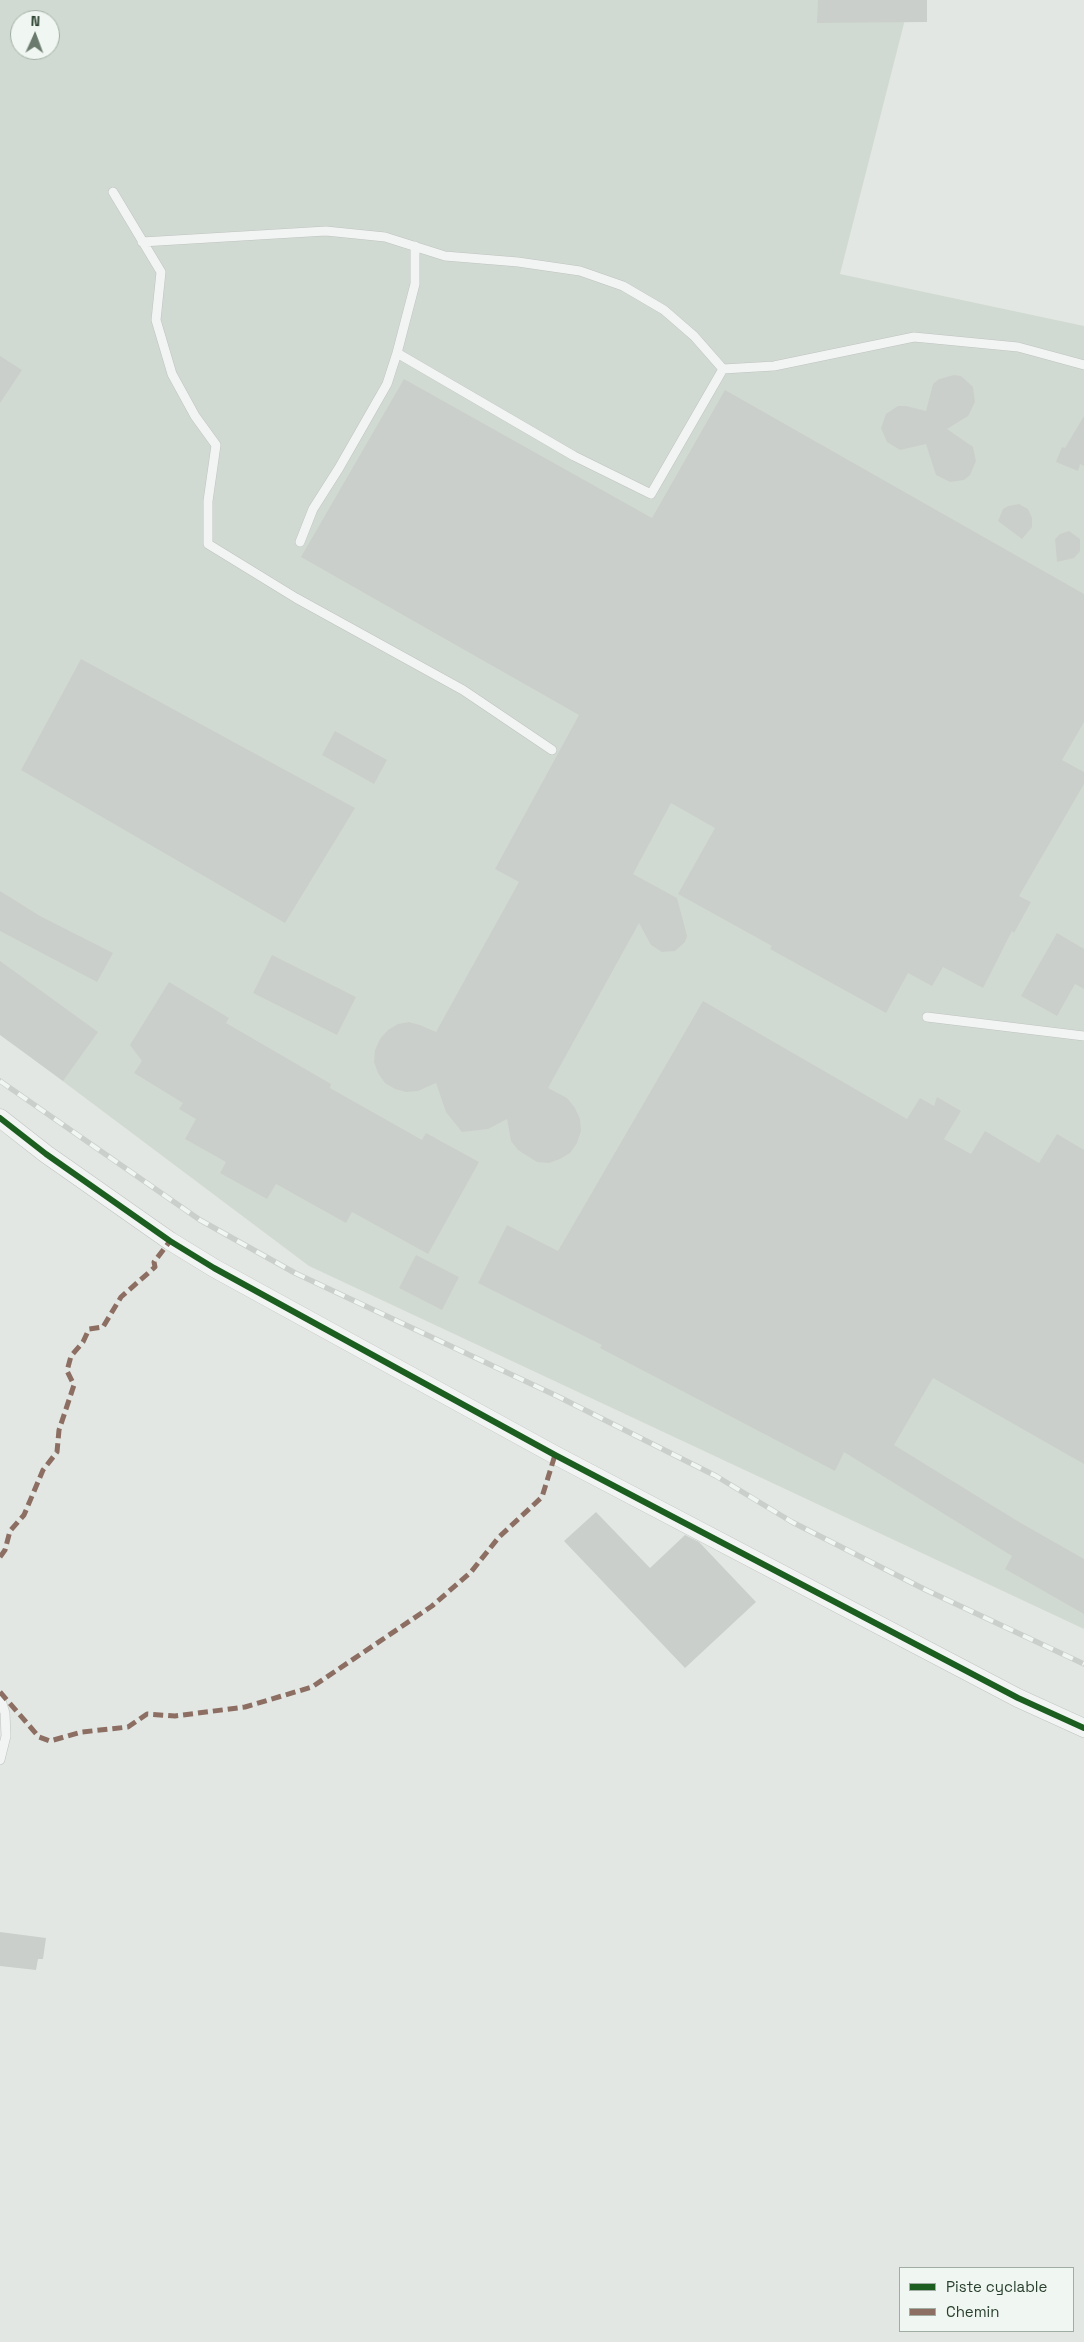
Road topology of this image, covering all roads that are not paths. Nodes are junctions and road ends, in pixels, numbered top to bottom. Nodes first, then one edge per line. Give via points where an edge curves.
1 (113, 192) dead end
2 (142, 242) junction
3 (415, 246) junction
4 (398, 353) junction
5 (1084, 365) edge
6 (723, 369) junction
7 (300, 542) dead end
8 (552, 750) dead end
9 (926, 1016) dead end
10 (1084, 1036) edge
11 (0, 1118) edge
12 (0, 1697) edge
13 (2, 1715) edge
14 (1084, 1728) edge
15 (0, 1760) edge

1 - 2 lane
2 - 3 lane via 326,231 385,237
2 - 8 lane via 161,272 156,320 172,374 195,416 216,445 208,501 208,544 296,598 464,690
3 - 4 lane via 416,284
3 - 6 lane via 445,256 580,271 623,286 664,310 694,336
4 - 6 lane via 574,456 651,494
4 - 7 lane via 387,384 340,468 313,508
5 - 6 lane via 1018,347 914,337 774,366
9 - 10 lane
11 - 14 street via 170,1241 214,1268 555,1455 1018,1698
12 - 13 lane
13 - 15 lane via 6,1736

